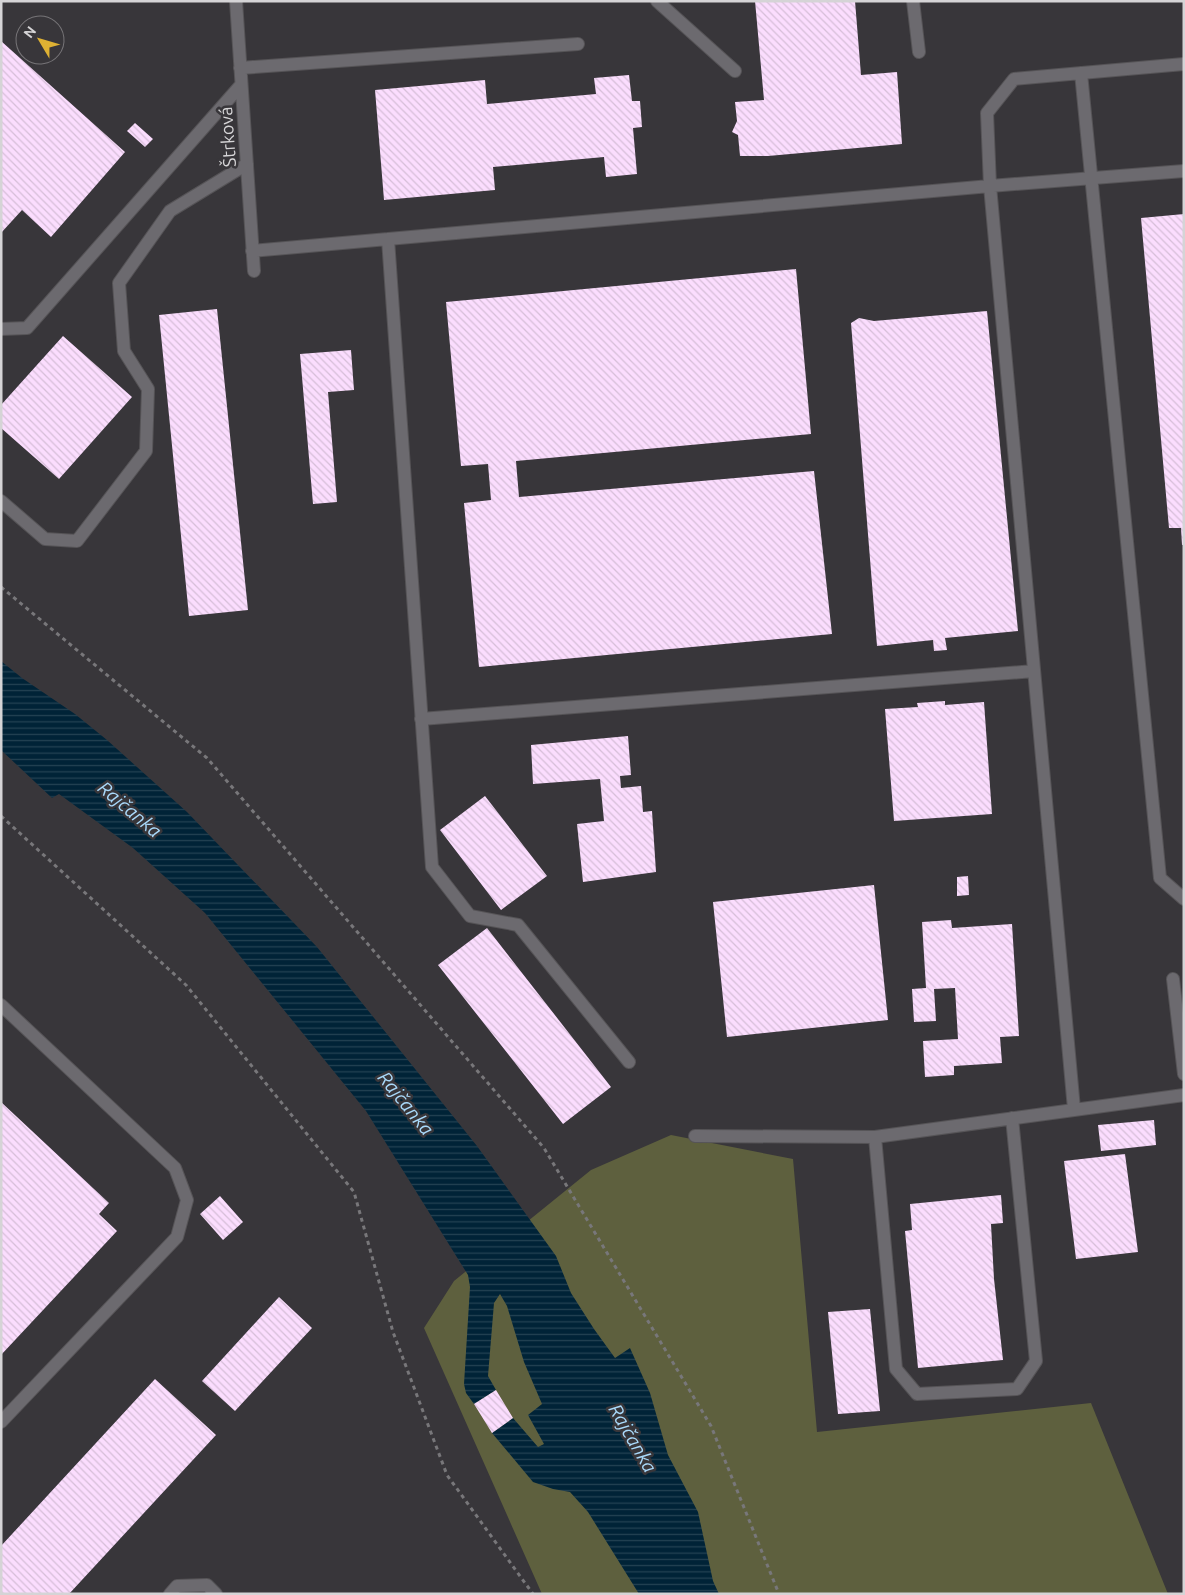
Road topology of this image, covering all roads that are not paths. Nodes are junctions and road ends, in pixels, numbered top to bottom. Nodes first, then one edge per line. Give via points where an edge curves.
1 (236, 1) edge
2 (657, 1) edge
3 (913, 1) edge
4 (578, 44) dead end
5 (919, 52) dead end
6 (1184, 64) edge
7 (240, 68) junction
8 (735, 71) dead end
9 (1080, 73) junction
10 (241, 85) junction
11 (247, 164) junction
12 (1184, 171) edge
13 (1091, 178) junction
14 (990, 186) junction
15 (388, 239) junction
16 (252, 251) junction
17 (254, 271) dead end
18 (1, 329) edge
19 (1, 501) edge
20 (1034, 671) junction
21 (421, 719) junction
22 (1184, 899) edge
23 (1173, 978) dead end
24 (1, 1005) edge
25 (628, 1062) dead end
26 (1184, 1074) edge
27 (1184, 1096) edge
28 (1074, 1109) junction
29 (1012, 1118) junction
30 (695, 1136) dead end
31 (875, 1137) junction
32 (1, 1422) edge
33 (170, 1594) edge
34 (216, 1594) edge

1 - 7 street, Štrková
2 - 8 street
3 - 5 street
4 - 7 street
6 - 9 street
7 - 10 street, Štrková
9 - 13 street
9 - 14 street via 1014,79 986,112
10 - 11 street, Štrková
10 - 18 street via 27,328
11 - 16 street, Štrková
11 - 19 street via 170,211 119,283 124,351 148,389 146,451 77,541 45,539
12 - 13 street
13 - 14 street
13 - 22 street via 1160,878
14 - 15 street
14 - 20 street
15 - 16 street
15 - 21 street
16 - 17 street, Štrková
20 - 21 street
20 - 28 street
21 - 25 street via 432,867 470,916 518,925
23 - 26 street
24 - 32 street via 175,1168 187,1200 177,1237
27 - 28 street
28 - 29 street
29 - 31 street
29 - 31 street via 1036,1361 1017,1389 917,1394 896,1369
30 - 31 street
33 - 34 street via 177,1586 207,1585

